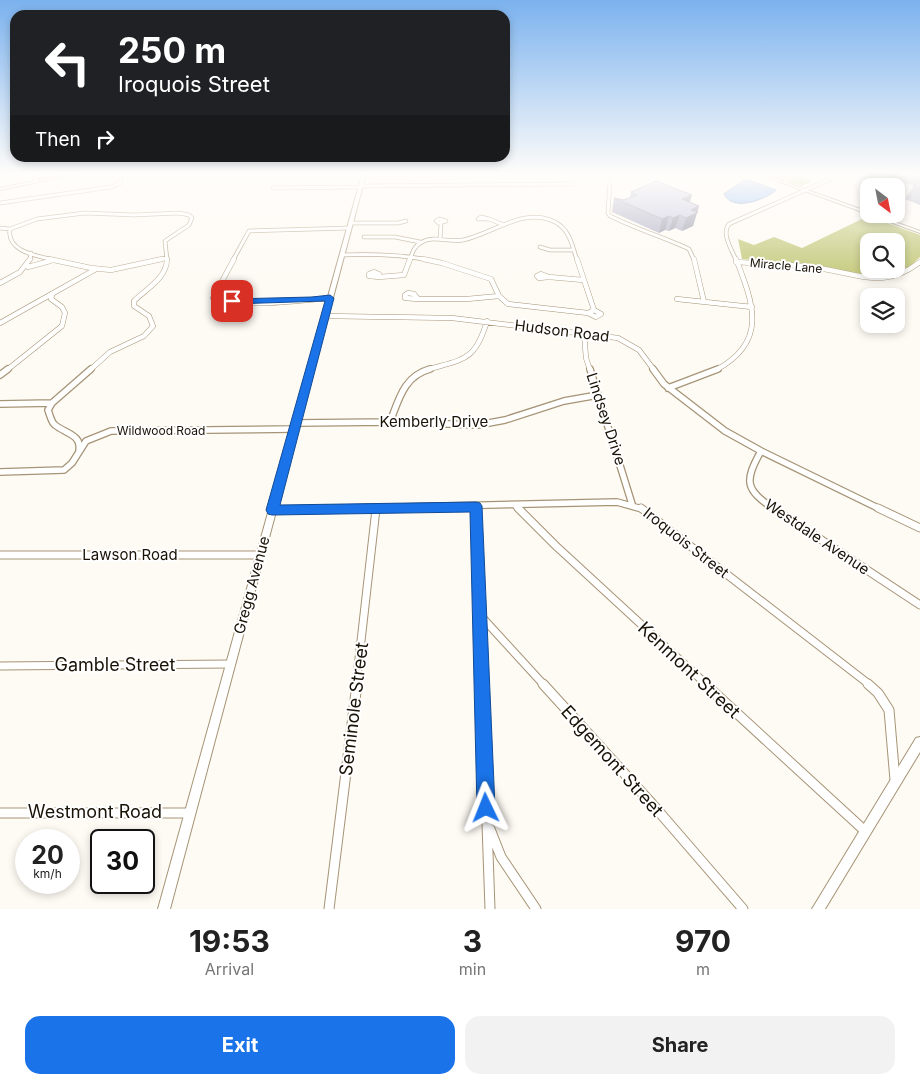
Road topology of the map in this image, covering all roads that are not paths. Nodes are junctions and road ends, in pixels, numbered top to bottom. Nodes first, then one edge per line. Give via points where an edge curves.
1 (58, 216) edge
2 (190, 216) edge
3 (352, 216) edge
4 (611, 216) edge
5 (746, 216) edge
6 (489, 219) dead end
7 (406, 221) dead end
8 (441, 223) dead end
9 (895, 223) edge
10 (504, 224) junction
11 (350, 226) junction
12 (0, 228) edge
13 (10, 229) junction
14 (920, 232) edge
15 (364, 237) dead end
16 (440, 239) junction
17 (420, 242) junction
18 (540, 247) dead end
19 (574, 250) junction
20 (31, 254) junction
21 (341, 257) junction
22 (412, 257) junction
23 (167, 258) junction
24 (55, 260) junction
25 (736, 262) junction
26 (920, 262) edge
27 (26, 268) junction
28 (96, 269) junction
29 (379, 277) dead end
30 (549, 277) dead end
31 (583, 280) junction
32 (0, 283) edge
33 (52, 295) junction
34 (499, 296) junction
35 (330, 298) junction
36 (418, 299) dead end
37 (677, 299) dead end
38 (704, 302) junction
39 (752, 307) junction
40 (594, 310) junction
41 (588, 313) junction
42 (325, 316) junction
43 (487, 321) junction
44 (0, 323) edge
45 (584, 333) junction
46 (0, 375) edge
47 (668, 388) junction
48 (598, 395) junction
49 (52, 403) junction
50 (0, 404) edge
51 (390, 422) junction
52 (295, 426) junction
53 (79, 450) junction
54 (761, 451) junction
55 (0, 472) edge
56 (632, 504) junction
57 (476, 506) junction
58 (516, 506) junction
59 (376, 509) junction
60 (272, 510) junction
61 (920, 528) edge
62 (0, 555) edge
63 (260, 555) junction
64 (920, 605) edge
65 (480, 615) junction
66 (230, 664) junction
67 (0, 666) edge
68 (920, 742) edge
69 (895, 782) junction
70 (0, 813) edge
71 (190, 813) junction
72 (488, 820) junction
73 (865, 831) junction
74 (164, 909) edge
75 (329, 909) edge
76 (490, 909) edge
77 (536, 909) edge
78 (743, 909) edge
79 (818, 909) edge

1 - 13 street
2 - 23 street via 191,224 164,243
3 - 11 street, Gregg Avenue
4 - 38 street via 689,249
5 - 25 street via 726,228
6 - 10 street
7 - 11 street
8 - 16 street
9 - 14 street
10 - 16 street via 492,232 465,240
10 - 19 street via 524,218 548,219 566,230
11 - 21 street, Gregg Avenue
11 - 35 street via 249,231 213,298 218,301
12 - 13 street
13 - 20 street via 13,245
15 - 17 street via 395,236
16 - 17 street
17 - 22 street
18 - 19 street
19 - 31 street
20 - 24 street
20 - 27 street
21 - 22 street
21 - 35 street, Gregg Avenue
22 - 29 street via 404,275
22 - 34 street via 488,278 493,281
23 - 28 street via 120,269
23 - 49 street via 167,265 160,276 134,301 134,306 150,316 153,326 144,336 110,352
24 - 27 street
24 - 28 street
25 - 26 street, Miracle Lane via 818,268 867,280 907,272
25 - 39 street
27 - 32 street
28 - 33 street
30 - 31 street
31 - 40 street
33 - 44 street
33 - 46 street via 51,299 59,302 65,310 64,324
34 - 36 street
34 - 41 street via 511,304
35 - 42 street, Gregg Avenue
37 - 38 street
38 - 39 street
39 - 47 street via 752,330 735,358 706,375
40 - 41 street
40 - 41 street via 600,316
42 - 43 street, Hudson Road
42 - 52 street, Gregg Avenue
43 - 45 street, Hudson Road
43 - 51 street via 482,340 473,353 412,377 402,391
45 - 47 street, Hudson Road via 618,338 632,344
45 - 48 street, Lindsey Drive via 586,358
47 - 54 street, Hudson Road via 713,422
48 - 51 street, Kemberly Drive via 552,404 488,424
48 - 56 street, Lindsey Drive
49 - 50 street
49 - 53 street via 48,410 51,421 78,439
51 - 52 street, Kemberly Drive
52 - 53 street, Wildwood Road via 111,431 91,438
52 - 60 street, Gregg Avenue
53 - 55 street, Wildwood Road via 72,465 60,471
54 - 61 street, Hudson Road
54 - 64 street, Westdale Avenue via 747,476 748,485 758,498
56 - 58 street, Iroquois Street
56 - 69 street, Iroquois Street via 667,526 878,693 889,710
57 - 58 street, Iroquois Street
57 - 59 street, Iroquois Street
57 - 65 street
58 - 73 street, Kenmont Street via 598,586
59 - 60 street, Iroquois Street
59 - 75 street, Seminole Street
60 - 63 street, Gregg Avenue
62 - 63 street, Lawson Road
63 - 66 street, Gregg Avenue
65 - 72 street
65 - 78 street, Edgemont Street
66 - 67 street, Gamble Street
66 - 71 street, Gregg Avenue
68 - 69 street
69 - 73 street
70 - 71 street, Westmont Road
71 - 74 street, Gregg Avenue
72 - 76 street
72 - 77 street via 501,857
73 - 79 street

